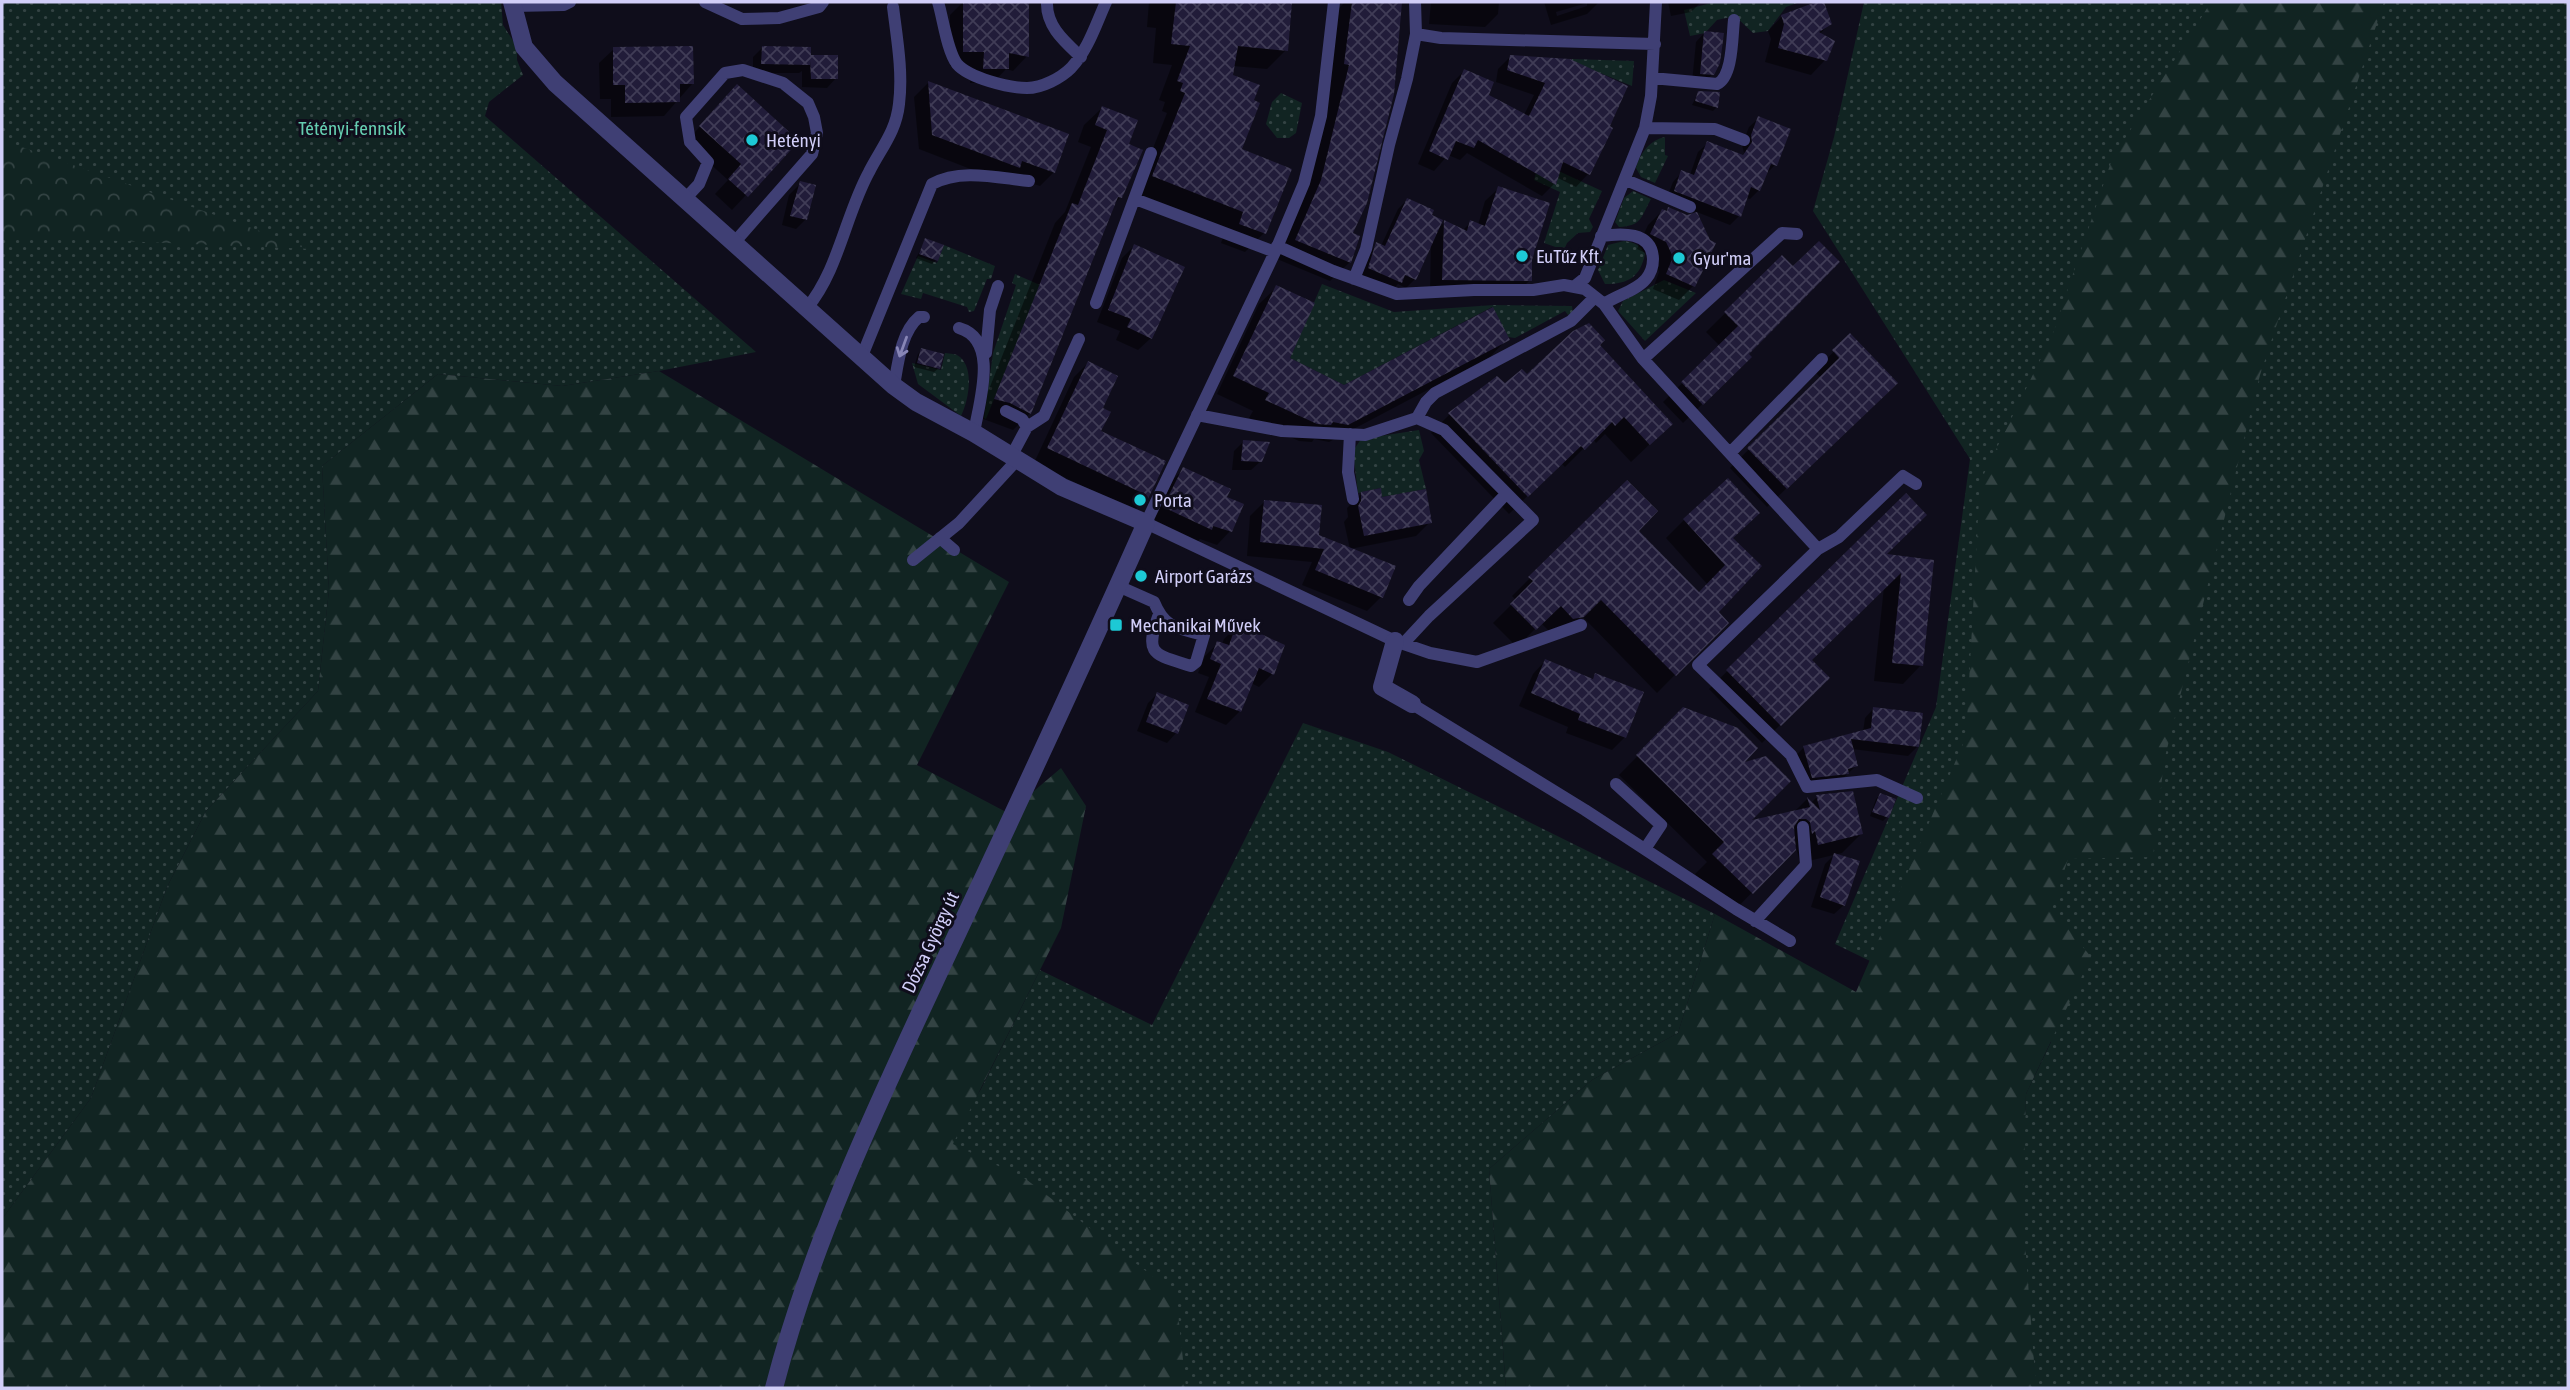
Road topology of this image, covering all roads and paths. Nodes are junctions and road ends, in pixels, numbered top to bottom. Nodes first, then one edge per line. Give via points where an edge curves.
1 (570, 2) edge
2 (705, 2) edge
3 (823, 2) edge
4 (938, 2) edge
5 (1047, 2) edge
6 (1106, 2) edge
7 (1334, 2) edge
8 (1415, 2) edge
9 (1656, 2) edge
10 (512, 4) edge
11 (894, 7) dead end
12 (1734, 20) dead end
13 (1416, 34) junction
14 (1655, 44) junction
15 (1081, 57) junction
16 (1652, 78) junction
17 (1646, 128) junction
18 (1744, 140) dead end
19 (1152, 153) dead end
20 (1626, 180) junction
21 (1030, 181) dead end
22 (1135, 199) junction
23 (684, 200) junction
24 (1690, 207) dead end
25 (1797, 234) dead end
26 (1601, 236) junction
27 (733, 244) junction
28 (1276, 249) junction
29 (1354, 279) junction
30 (998, 286) dead end
31 (1575, 286) junction
32 (1600, 301) junction
33 (1096, 303) dead end
34 (807, 308) junction
35 (924, 317) dead end
36 (959, 328) dead end
37 (1079, 339) dead end
38 (862, 356) junction
39 (1643, 359) junction
40 (1822, 359) dead end
41 (985, 360) junction
42 (894, 386) junction
43 (1006, 411) dead end
44 (1197, 415) junction
45 (1417, 418) junction
46 (1027, 427) junction
47 (974, 433) junction
48 (1350, 434) junction
49 (1730, 453) junction
50 (1015, 457) junction
51 (1916, 484) dead end
52 (1506, 494) junction
53 (1353, 499) dead end
54 (1146, 523) junction
55 (940, 538) junction
56 (1818, 549) junction
57 (954, 550) dead end
58 (913, 560) dead end
59 (1118, 586) junction
60 (1409, 600) dead end
61 (1158, 614) junction
62 (1581, 625) dead end
63 (1399, 643) junction
64 (1412, 704) joint
65 (1616, 784) dead end
66 (1917, 798) dead end
67 (1803, 827) dead end
68 (1645, 849) junction
69 (1755, 921) junction
70 (1790, 942) dead end
71 (774, 1388) edge

1 - 10 lane
2 - 3 lane via 742,19 779,18
4 - 15 lane via 957,64 980,79 1028,88 1048,83
5 - 15 lane via 1047,16
6 - 15 lane
7 - 28 lane via 1321,116 1304,183
8 - 13 lane
9 - 14 lane
10 - 23 street via 524,47 555,83
11 - 34 lane via 900,73 899,105 890,138 869,171 829,276
12 - 16 lane via 1723,82
13 - 14 lane
13 - 29 lane via 1372,226
14 - 16 lane
16 - 17 lane
17 - 18 lane via 1715,129
17 - 20 lane
19 - 22 lane
20 - 24 lane
20 - 26 lane
21 - 38 lane via 959,175 932,184
22 - 28 lane
22 - 33 lane
23 - 27 street
23 - 27 lane via 699,184 708,162 690,142 686,117 725,73 743,70 783,83 808,103 817,133 812,154
25 - 39 lane via 1782,233
26 - 31 lane via 1585,278
26 - 32 lane via 1620,233 1647,242 1653,266 1636,288
27 - 34 street
28 - 29 lane
28 - 44 lane
29 - 31 lane via 1411,295
30 - 41 lane via 990,310
31 - 32 lane
32 - 39 lane
32 - 45 lane via 1572,321 1435,393
34 - 38 street
35 -> 42 lane via 912,323 898,359
36 - 41 lane via 975,337
37 - 46 lane via 1044,416
38 - 42 street
39 - 49 lane
40 - 49 lane
41 - 47 lane
42 - 47 street
43 - 46 lane
44 - 48 lane via 1282,432
44 - 54 lane
45 - 48 lane via 1365,435
45 - 52 lane via 1444,430
46 - 50 lane
47 - 50 street
48 - 53 lane via 1348,471
49 - 56 lane
50 - 54 street via 1062,487
50 - 55 lane via 959,523
51 - 56 lane via 1903,476 1839,537
52 - 60 lane
52 - 63 lane via 1533,520
54 - 59 street, Dózsa György út
54 - 63 lane
55 - 57 lane
55 - 58 lane
56 - 66 lane via 1698,665 1791,755 1807,787 1877,780
59 - 61 lane via 1154,602
59 - 71 street, Dózsa György út via 881,1096 837,1199 789,1331
61 - 61 lane via 1167,625 1204,635 1191,666 1162,657 1152,648 1150,638
62 - 63 lane via 1477,662
63 - 64 street via 1382,687
64 - 68 lane
65 - 68 lane via 1661,825
67 - 69 lane via 1806,864
68 - 69 lane
69 - 70 lane

